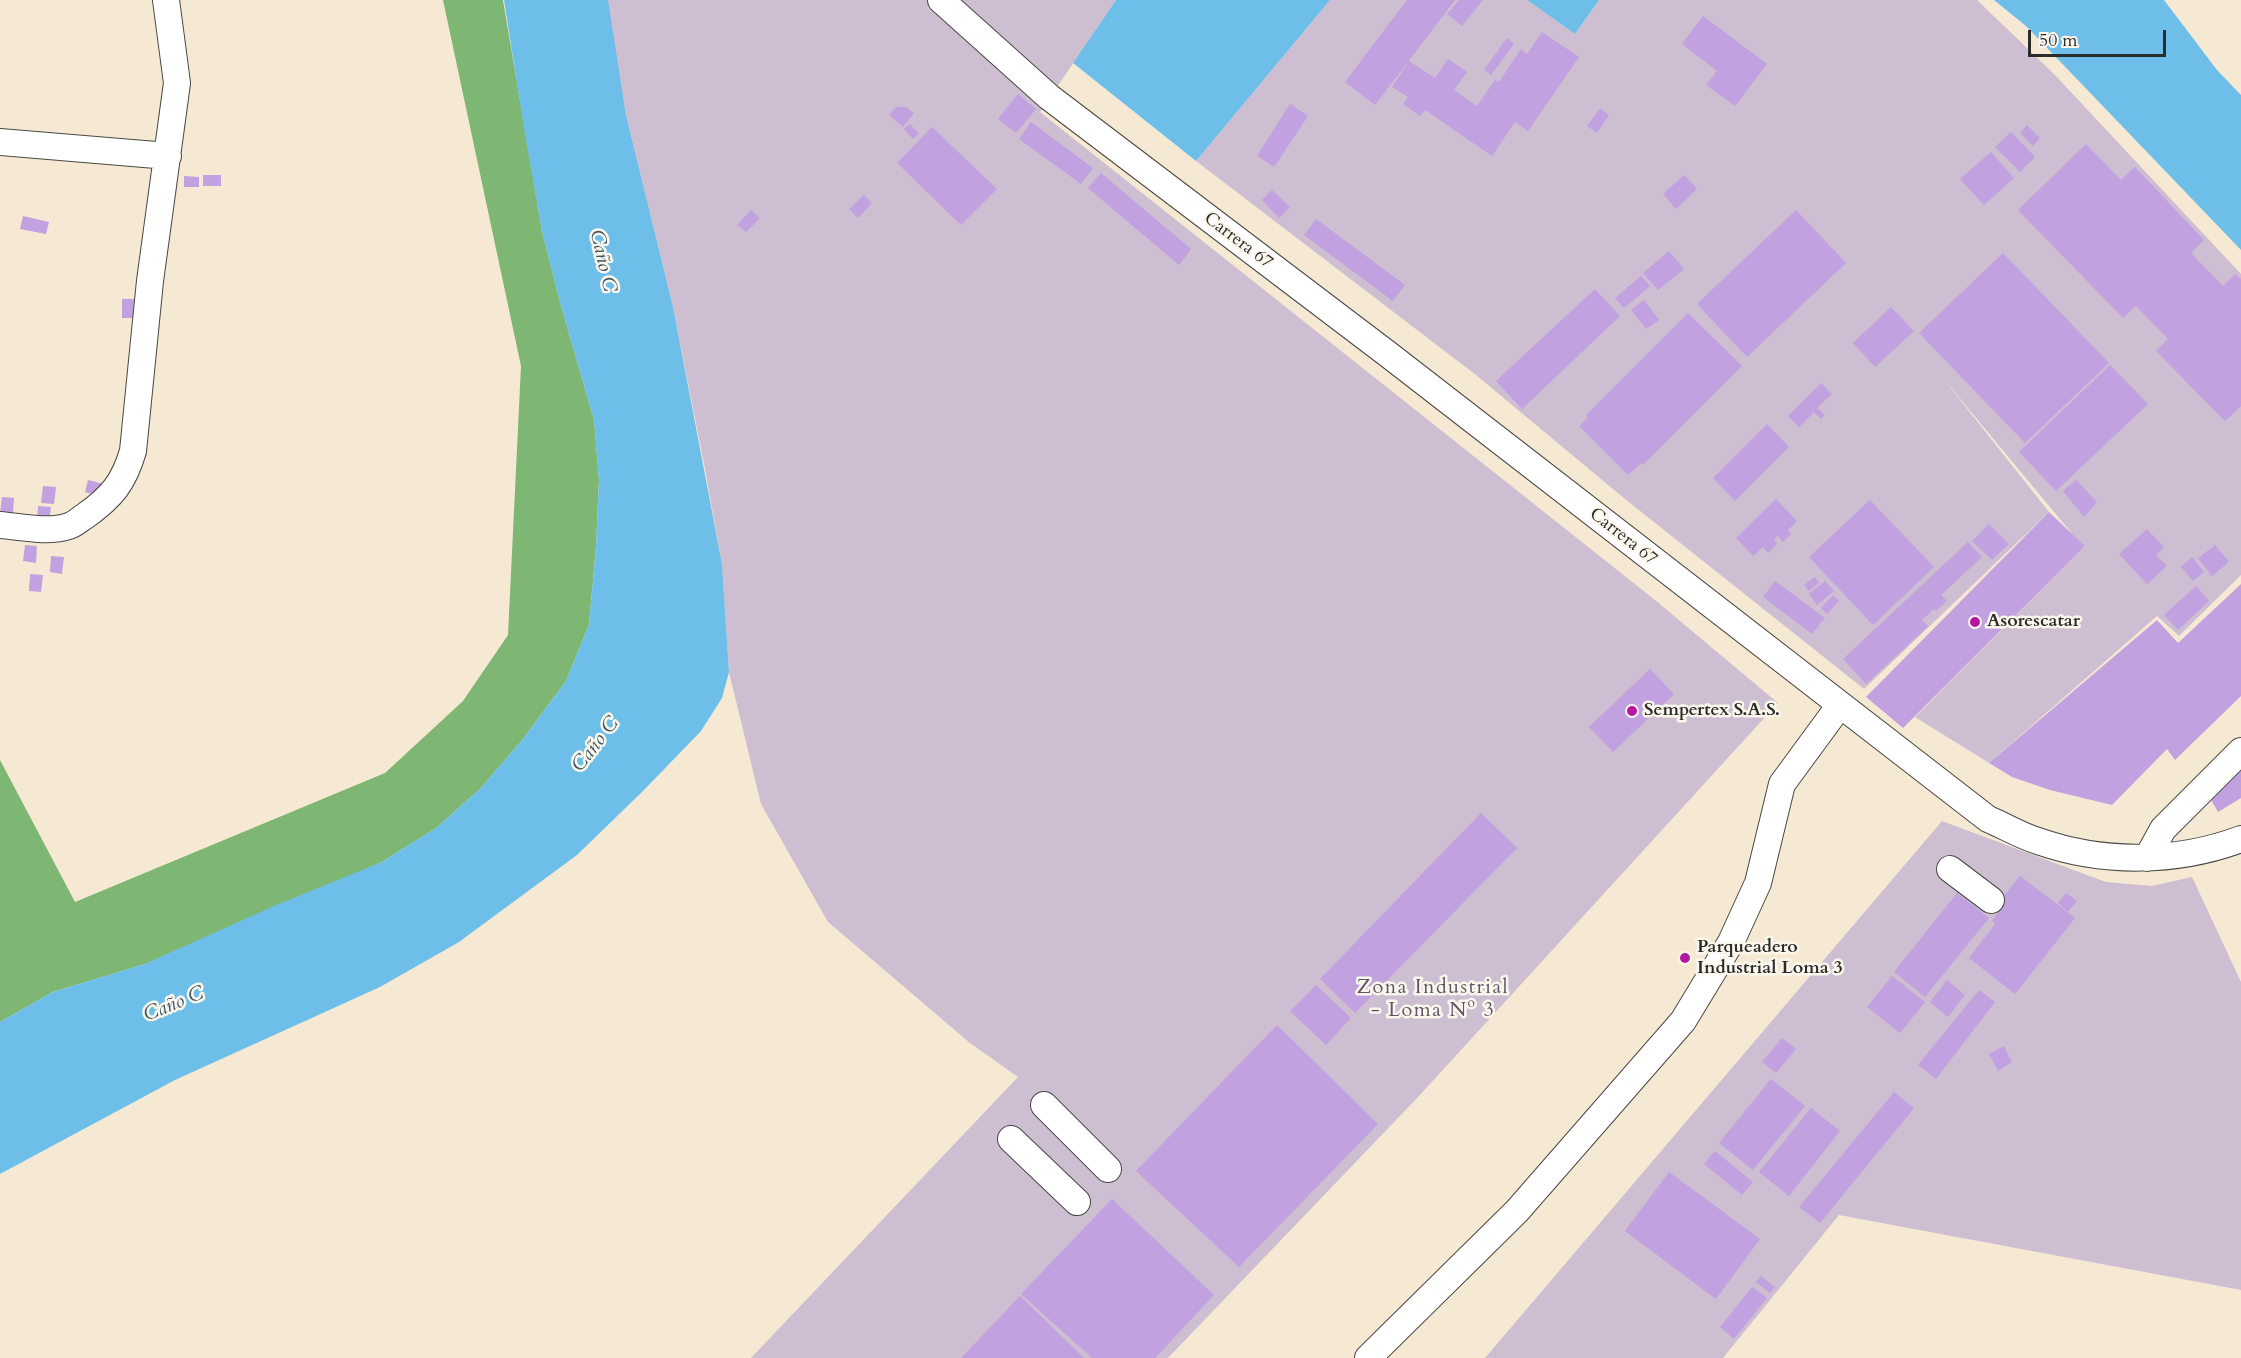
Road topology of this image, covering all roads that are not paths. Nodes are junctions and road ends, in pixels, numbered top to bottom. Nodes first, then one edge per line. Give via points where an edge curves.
1 (166, 0) edge
2 (956, 5) edge
3 (0, 142) edge
4 (168, 156) junction
5 (0, 525) edge
6 (1840, 705) junction
7 (2241, 751) edge
8 (2241, 839) edge
9 (2147, 858) junction
10 (1950, 869) dead end
11 (1991, 900) dead end
12 (1044, 1105) dead end
13 (1011, 1139) dead end
14 (1108, 1170) dead end
15 (1077, 1202) dead end
16 (1368, 1358) edge

1 - 4 street via 177,83
2 - 6 street, Carrera 67 via 1049,97
3 - 4 street
4 - 5 street via 128,471 101,504 71,526 49,529
6 - 9 street, Carrera 67 via 1988,819 2038,842 2092,855
6 - 16 street via 1782,784 1758,883 1731,942 1683,1021 1517,1211
7 - 9 street via 2163,829
8 - 9 street, Carrera 67 via 2186,854
10 - 11 street
12 - 14 street
13 - 15 street

